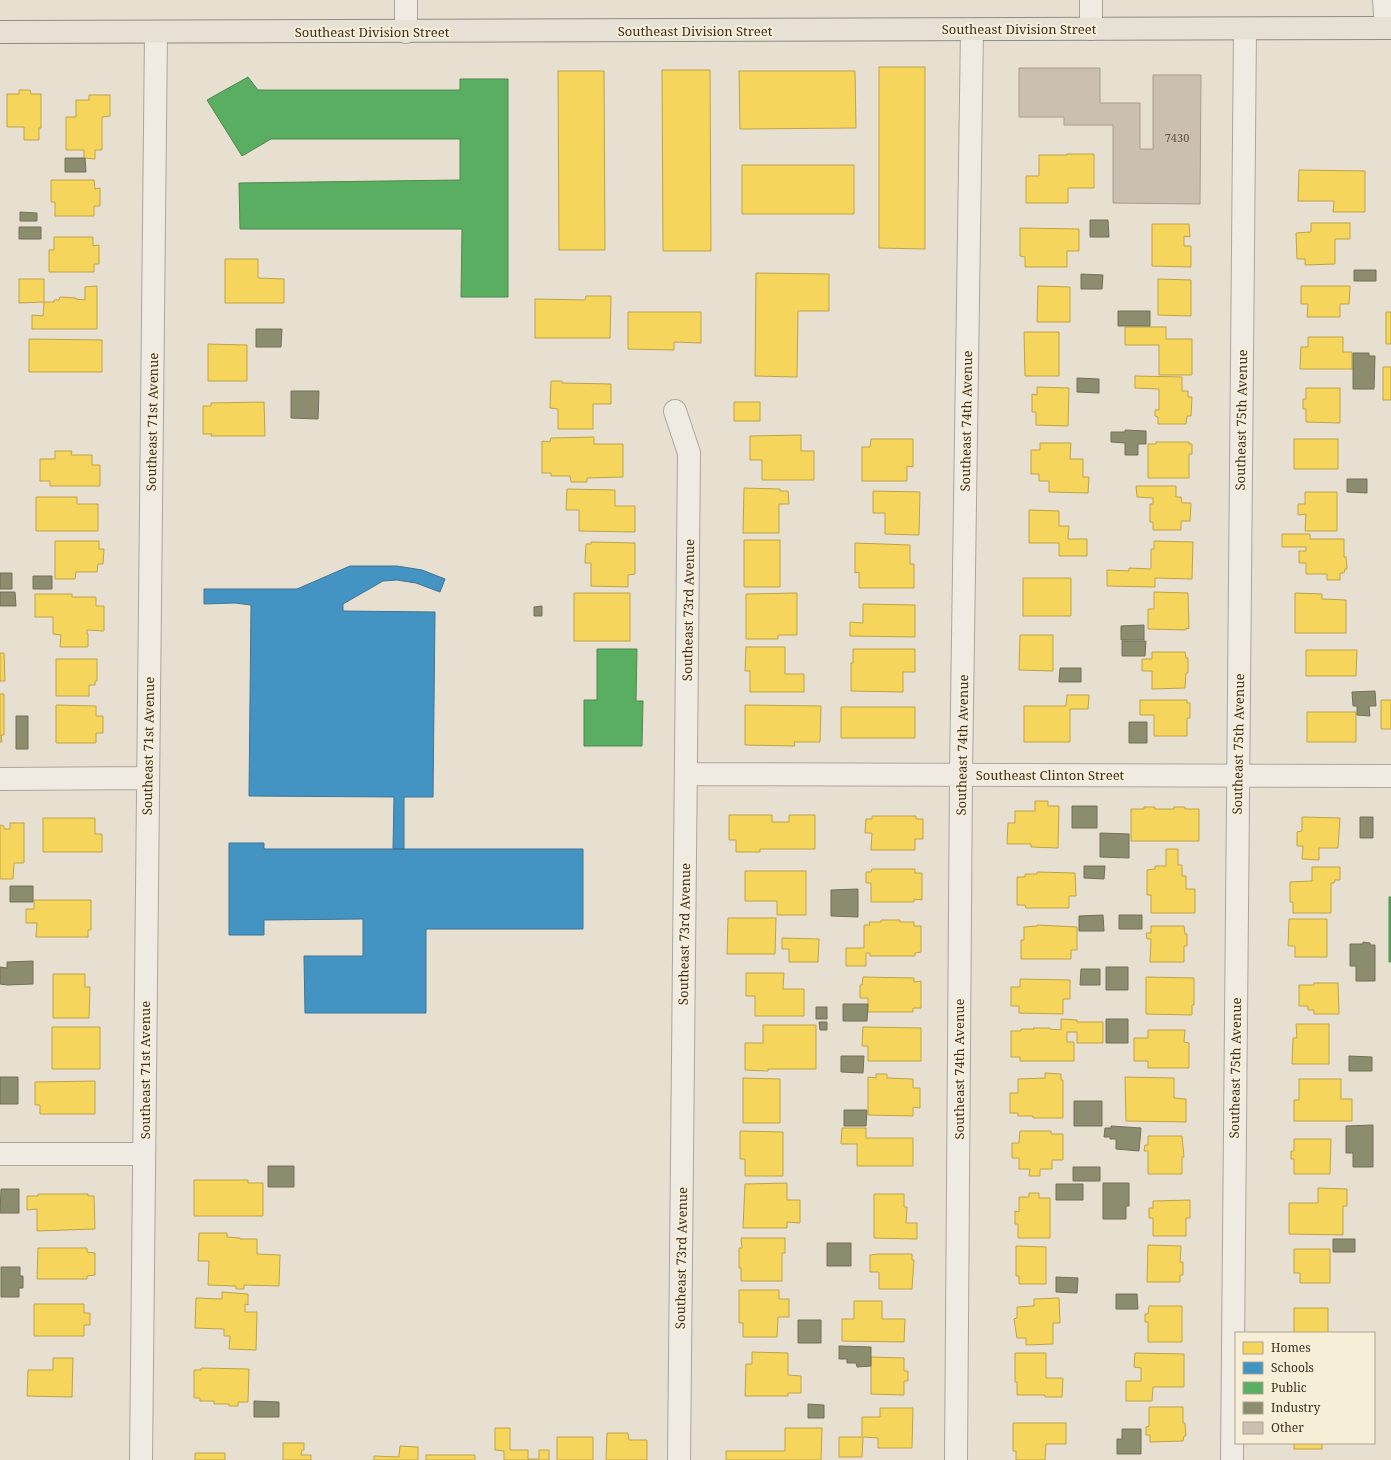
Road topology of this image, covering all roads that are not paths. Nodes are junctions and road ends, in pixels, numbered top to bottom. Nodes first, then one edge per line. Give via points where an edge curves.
1 (406, 0) edge
2 (1091, 0) edge
3 (1384, 0) edge
4 (1388, 28) edge
5 (1091, 29) junction
6 (1245, 29) junction
7 (972, 30) junction
8 (0, 32) edge
9 (156, 32) junction
10 (406, 32) junction
11 (675, 410) dead end
12 (686, 774) junction
13 (961, 774) junction
14 (1238, 776) junction
15 (1391, 776) edge
16 (148, 778) junction
17 (0, 779) edge
18 (0, 1154) edge
19 (144, 1154) junction
20 (141, 1460) edge
21 (679, 1460) edge
22 (956, 1460) edge
23 (1232, 1460) edge

1 - 10 street
2 - 5 street
3 - 4 street
4 - 6 main road, Southeast Division Street
5 - 6 main road, Southeast Division Street
5 - 7 main road, Southeast Division Street
6 - 14 street, Southeast 75th Avenue
7 - 10 main road, Southeast Division Street
7 - 13 street, Southeast 74th Avenue
8 - 9 main road, Southeast Division Street
9 - 10 main road, Southeast Division Street
9 - 16 street, Southeast 71st Avenue
11 - 12 street, Southeast 73rd Avenue via 689,453
12 - 13 street, Southeast Clinton Street
12 - 21 street, Southeast 73rd Avenue
13 - 14 street, Southeast Clinton Street
13 - 22 street, Southeast 74th Avenue
14 - 15 street, Southeast Clinton Street
14 - 23 street, Southeast 75th Avenue
16 - 17 street
16 - 19 street, Southeast 71st Avenue
18 - 19 street
19 - 20 street, Southeast 71st Avenue

